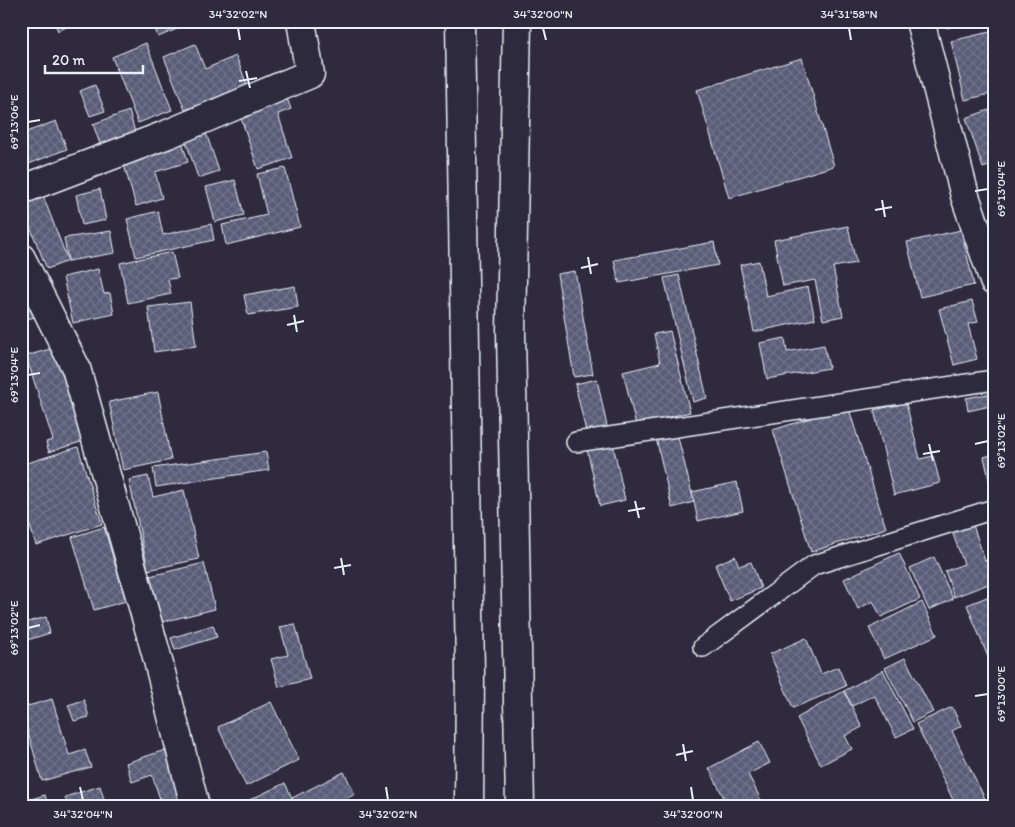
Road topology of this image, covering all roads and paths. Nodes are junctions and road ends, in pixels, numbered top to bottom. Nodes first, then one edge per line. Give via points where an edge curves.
1 (301, 21) edge
2 (460, 21) edge
3 (517, 21) edge
4 (920, 21) edge
5 (21, 190) edge
6 (21, 258) edge
7 (994, 281) edge
8 (994, 380) edge
9 (576, 442) dead end
10 (994, 509) edge
11 (703, 647) dead end
12 (195, 806) edge
13 (469, 806) edge
14 (520, 806) edge

1 - 5 main road via 310,74 168,134
2 - 13 main road via 470,673
3 - 14 main road via 511,332
4 - 7 main road via 965,196
6 - 12 main road via 76,368
8 - 9 lane
10 - 11 lane via 814,565

